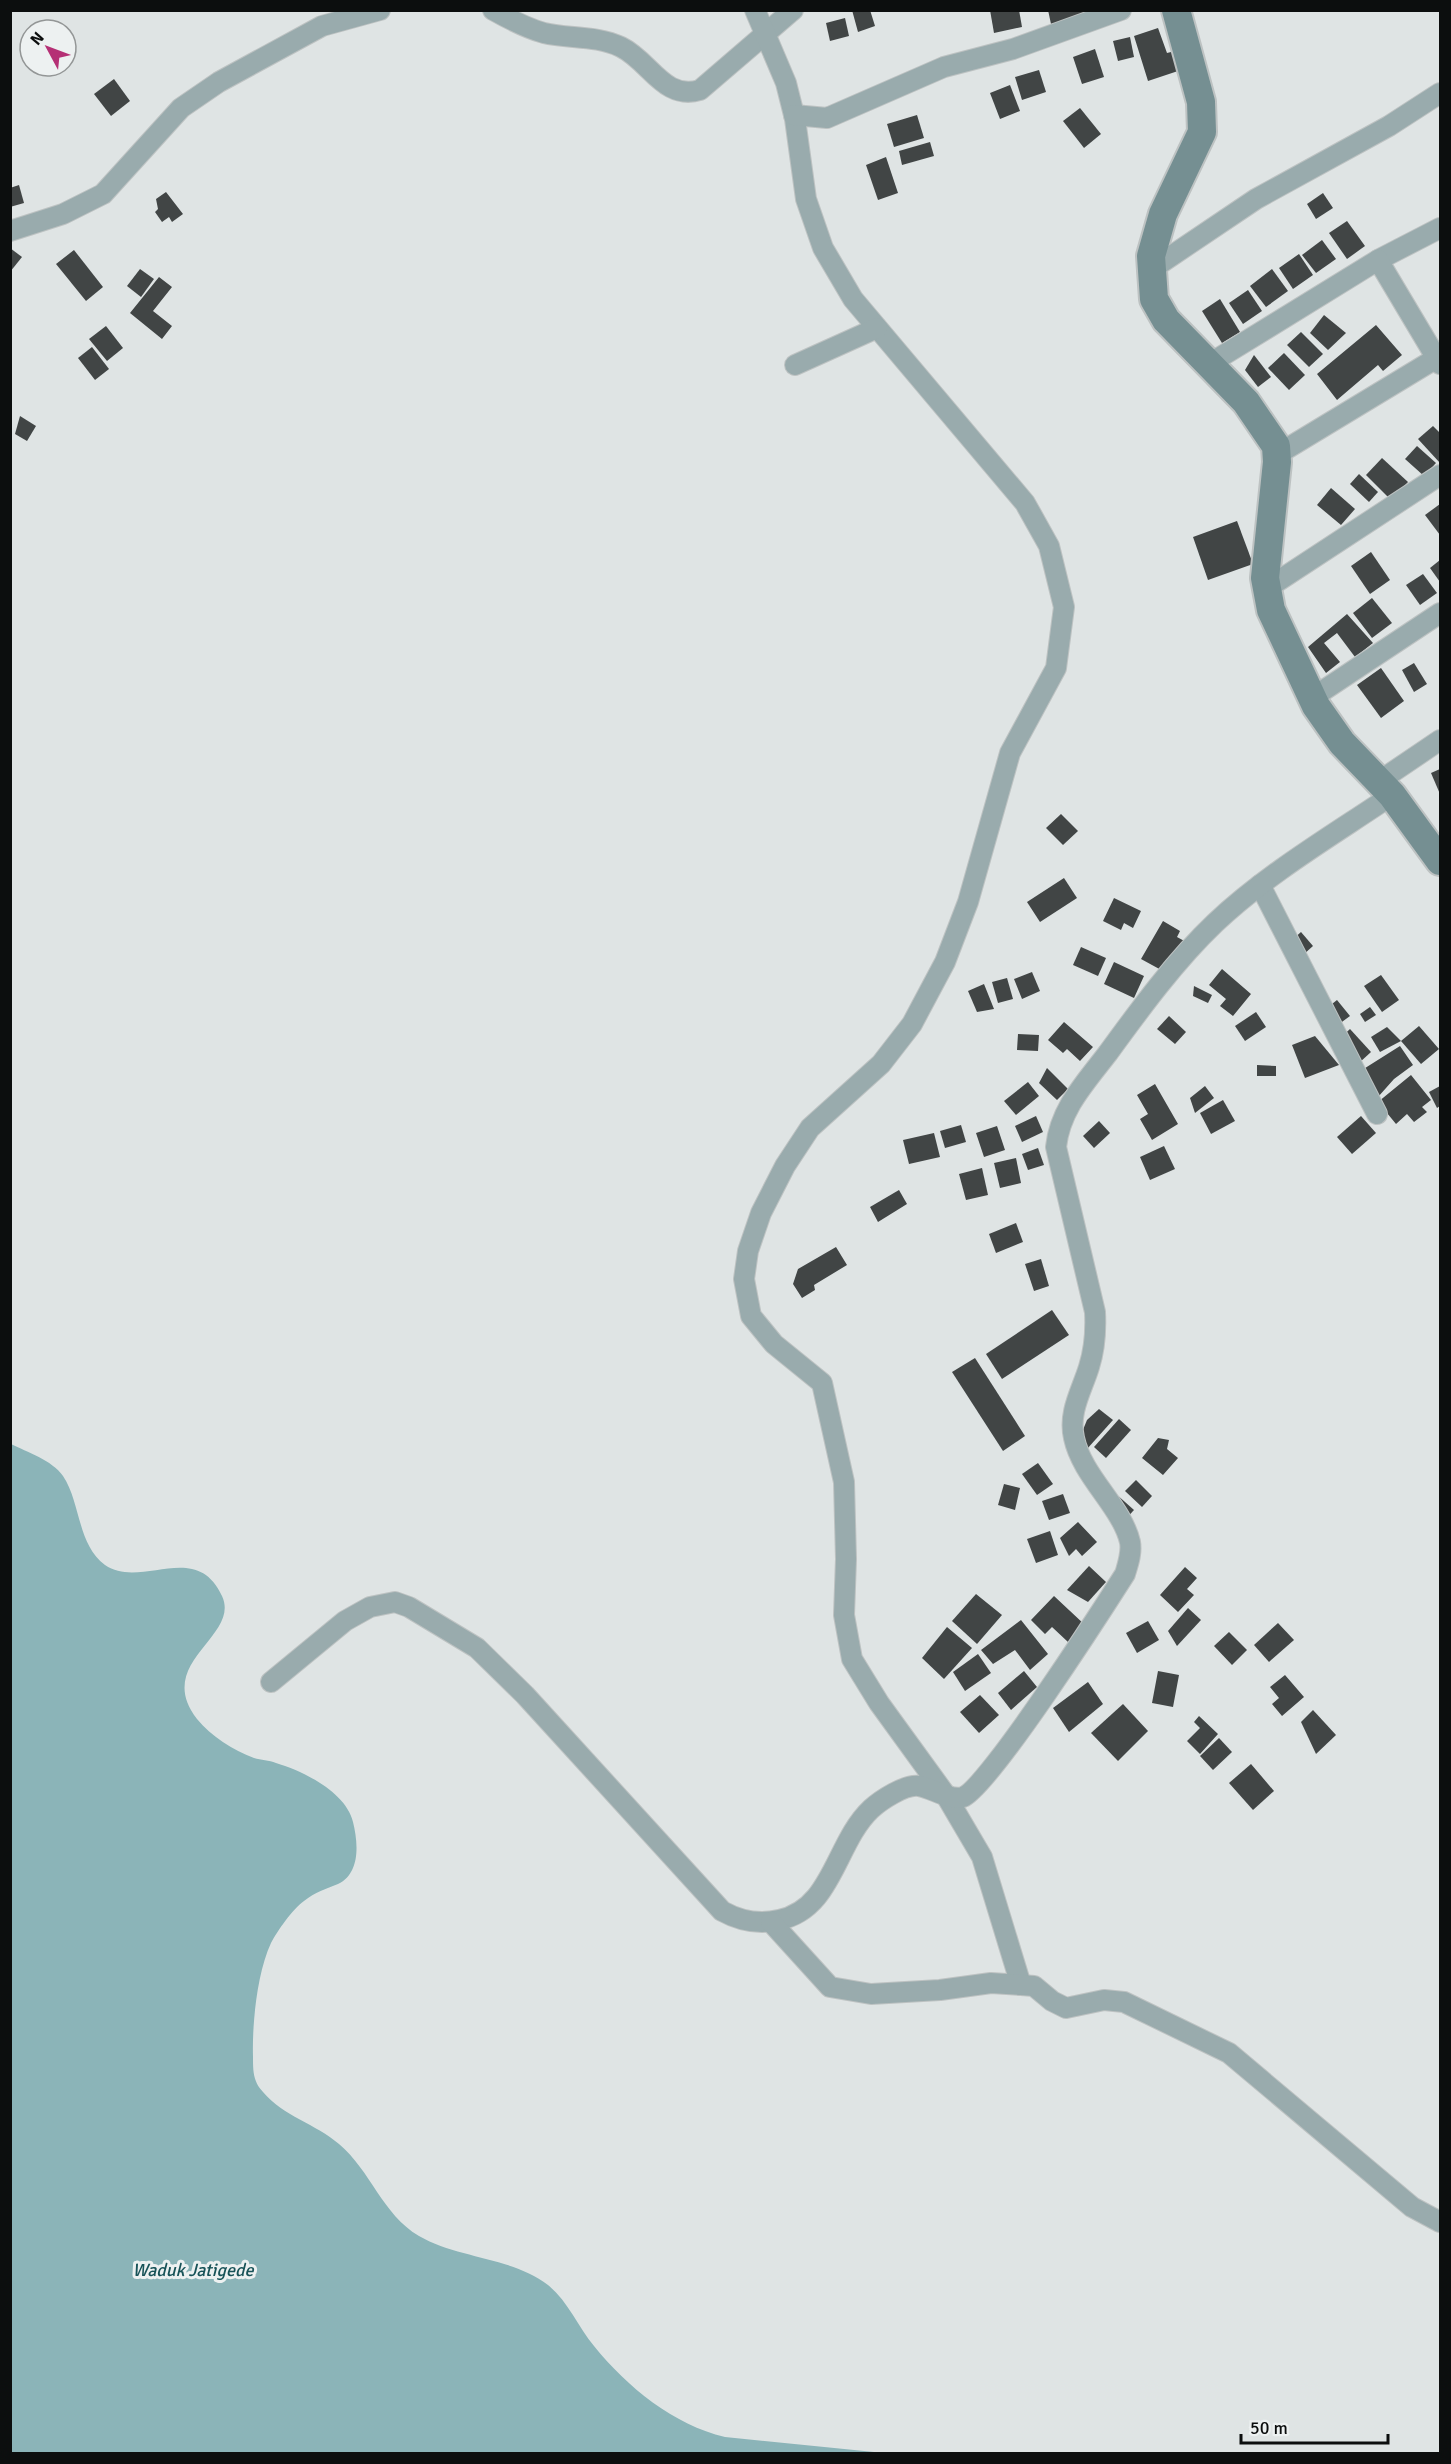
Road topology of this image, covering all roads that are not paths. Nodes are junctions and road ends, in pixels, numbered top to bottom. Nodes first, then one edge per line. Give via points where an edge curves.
1 (380, 10) edge
2 (494, 10) edge
3 (755, 10) edge
4 (793, 10) edge
5 (1121, 10) edge
6 (1176, 10) edge
7 (514, 16) edge
8 (767, 33) junction
9 (1440, 93) edge
10 (794, 115) junction
11 (1440, 228) edge
12 (10, 231) edge
13 (1378, 260) junction
14 (1152, 268) junction
15 (877, 328) junction
16 (1439, 359) edge
17 (795, 364) dead end
18 (1209, 364) junction
19 (1278, 454) junction
20 (1440, 475) edge
21 (1266, 589) junction
22 (1440, 613) edge
23 (1312, 698) junction
24 (1440, 740) edge
25 (1386, 787) junction
26 (1440, 861) edge
27 (1260, 885) junction
28 (1377, 1114) dead end
29 (271, 1682) dead end
30 (945, 1794) junction
31 (771, 1922) junction
32 (1021, 1985) junction
33 (1440, 2222) edge

1 - 12 street via 322,26 219,82 181,108 103,194 63,214
2 - 7 street
3 - 8 street
4 - 8 street
5 - 10 street via 1013,49 944,67 826,118
6 - 14 street via 1201,102 1202,132 1163,214 1151,256
7 - 8 street via 545,33 589,37 622,47 674,89 686,94 700,90
8 - 10 street
9 - 14 street via 1389,126 1256,199
10 - 15 street via 806,199 823,248 853,299
11 - 13 street
13 - 16 street
13 - 18 street
14 - 18 street via 1154,299 1166,320
15 - 17 street
15 - 30 street via 1024,502 1049,546 1064,607 1056,668 1010,753 968,902 945,962 912,1024 887,1056 810,1128 785,1166 761,1213 748,1251 744,1279 751,1316 774,1344 822,1383 844,1482 844,1615 852,1659
16 - 19 street
18 - 19 street via 1246,402
19 - 21 street
20 - 21 street
21 - 23 street via 1271,610
22 - 23 street
23 - 25 street via 1342,743
24 - 25 street
25 - 26 street
25 - 27 street
27 - 28 street
27 - 30 street via 1214,924 1135,1016 1069,1104 1060,1125 1056,1147 1095,1312 1096,1334 1075,1405 1073,1436 1095,1484 1125,1529 1130,1558 1125,1574 1106,1603 981,1781 963,1797
29 - 31 street via 345,1621 370,1607 395,1602 409,1607 477,1648 722,1911 755,1923
30 - 31 street via 910,1786 872,1808 850,1836 815,1901 804,1911
30 - 32 street via 982,1857
31 - 32 street via 830,1987 871,1994 991,1983
32 - 33 street via 1034,1986 1066,2008 1104,2000 1124,2002 1228,2053 1412,2207

